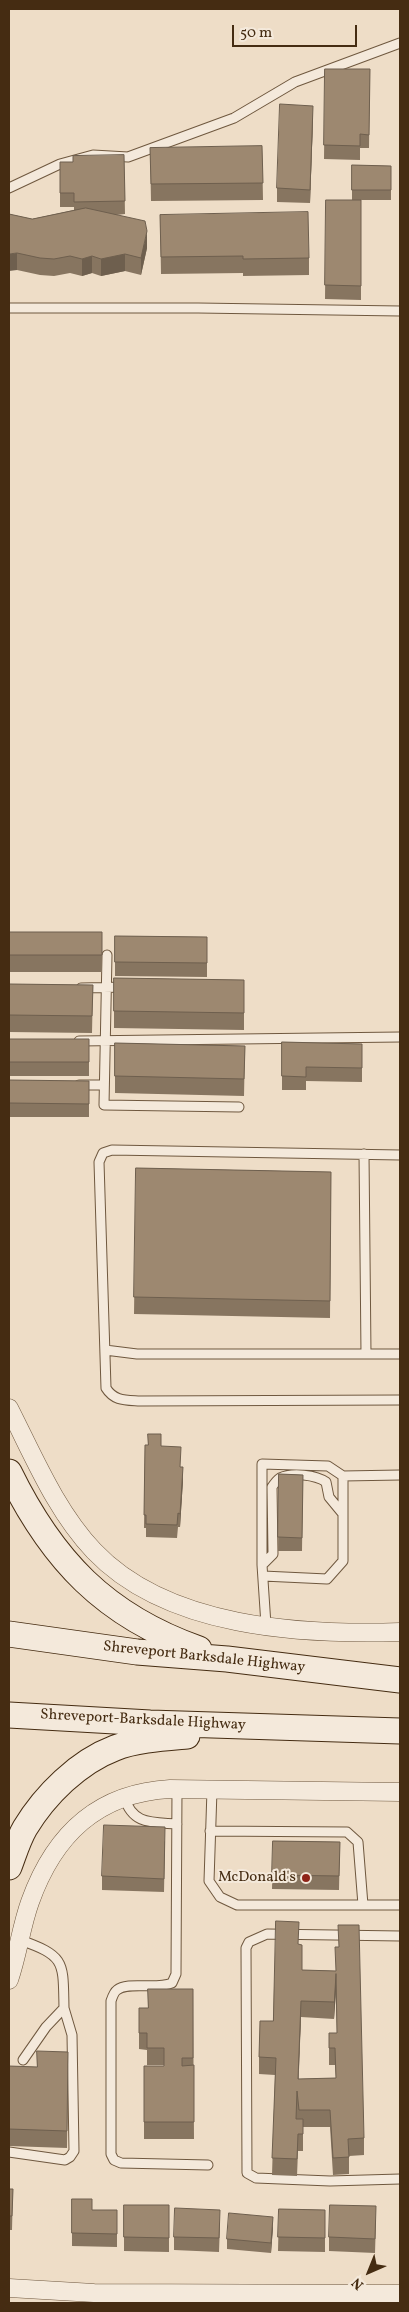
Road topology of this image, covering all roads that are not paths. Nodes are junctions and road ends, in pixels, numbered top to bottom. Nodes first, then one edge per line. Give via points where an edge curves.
1 (400, 43) edge
2 (9, 188) edge
3 (9, 308) edge
4 (400, 312) edge
5 (107, 955) dead end
6 (105, 987) junction
7 (135, 987) edge
8 (67, 988) edge
9 (400, 1037) edge
10 (105, 1041) junction
11 (66, 1042) edge
12 (66, 1085) edge
13 (104, 1085) junction
14 (239, 1107) dead end
15 (364, 1154) junction
16 (400, 1155) edge
17 (105, 1350) junction
18 (366, 1354) junction
19 (400, 1354) edge
20 (400, 1400) edge
21 (9, 1408) edge
22 (9, 1472) edge
23 (400, 1475) edge
24 (343, 1476) junction
25 (343, 1514) junction
26 (262, 1565) junction
27 (263, 1576) junction
28 (266, 1625) junction
29 (400, 1632) edge
30 (9, 1634) edge
31 (227, 1659) junction
32 (400, 1680) edge
33 (9, 1715) edge
34 (400, 1716) edge
35 (150, 1723) junction
36 (277, 1727) junction
37 (400, 1731) edge
38 (178, 1789) junction
39 (212, 1790) junction
40 (400, 1792) edge
41 (124, 1797) junction
42 (177, 1824) junction
43 (210, 1831) junction
44 (9, 1867) edge
45 (363, 1905) junction
46 (400, 1905) edge
47 (400, 1936) edge
48 (20, 1940) junction
49 (9, 1980) edge
50 (64, 2008) junction
51 (23, 2060) dead end
52 (9, 2152) edge
53 (208, 2165) dead end
54 (400, 2179) edge
55 (9, 2288) edge
56 (400, 2294) edge

1 - 2 lane via 295,82 234,118 128,157 93,155 60,164
3 - 4 lane
5 - 6 lane
6 - 7 lane
6 - 8 lane
6 - 10 lane
9 - 10 lane
10 - 11 lane
10 - 13 lane
12 - 13 lane
13 - 14 lane via 104,1105
15 - 16 lane
15 - 17 lane via 112,1150 103,1153 99,1162
15 - 18 lane
17 - 18 lane via 137,1354
17 - 20 lane via 106,1388 110,1396 119,1400
18 - 19 lane
21 - 28 street via 52,1491 94,1552 132,1582 165,1601 214,1617
22 - 31 main road via 45,1536 81,1578 115,1607 146,1626 175,1641
23 - 24 lane
24 - 25 lane
24 - 26 lane via 328,1466 262,1464
25 - 26 lane via 329,1497 326,1482 318,1477 278,1478 272,1487 273,1554
25 - 27 lane via 343,1561 327,1579
26 - 27 lane
27 - 28 lane
28 - 29 street via 362,1633
30 - 31 main road, Shreveport Barksdale Highway via 136,1652
31 - 32 main road, Shreveport Barksdale Highway
33 - 35 main road, Shreveport-Barksdale Highway
34 - 35 main road via 187,1709
35 - 36 main road, Shreveport-Barksdale Highway
36 - 37 main road
36 - 44 main road via 165,1738 116,1747 96,1757 68,1777 44,1801 24,1829
38 - 39 street
38 - 41 street via 154,1790
38 - 42 lane
39 - 40 street
39 - 43 lane
41 - 42 lane via 127,1808 136,1818
41 - 48 street via 95,1811 61,1842 44,1867
42 - 53 lane via 176,1974 172,1983 163,1987 126,1986 116,1990 111,2001 111,2154 121,2163
43 - 45 lane via 209,1881 220,1896 237,1905
43 - 45 lane via 347,1832 358,1842
45 - 46 lane
47 - 54 lane via 267,1934 249,1942 246,1948 246,2034 247,2173 256,2178 330,2181
48 - 49 street
48 - 50 lane via 56,1956 63,1970
50 - 51 lane
50 - 52 lane via 72,2035 74,2151 65,2160
55 - 56 street via 94,2293

